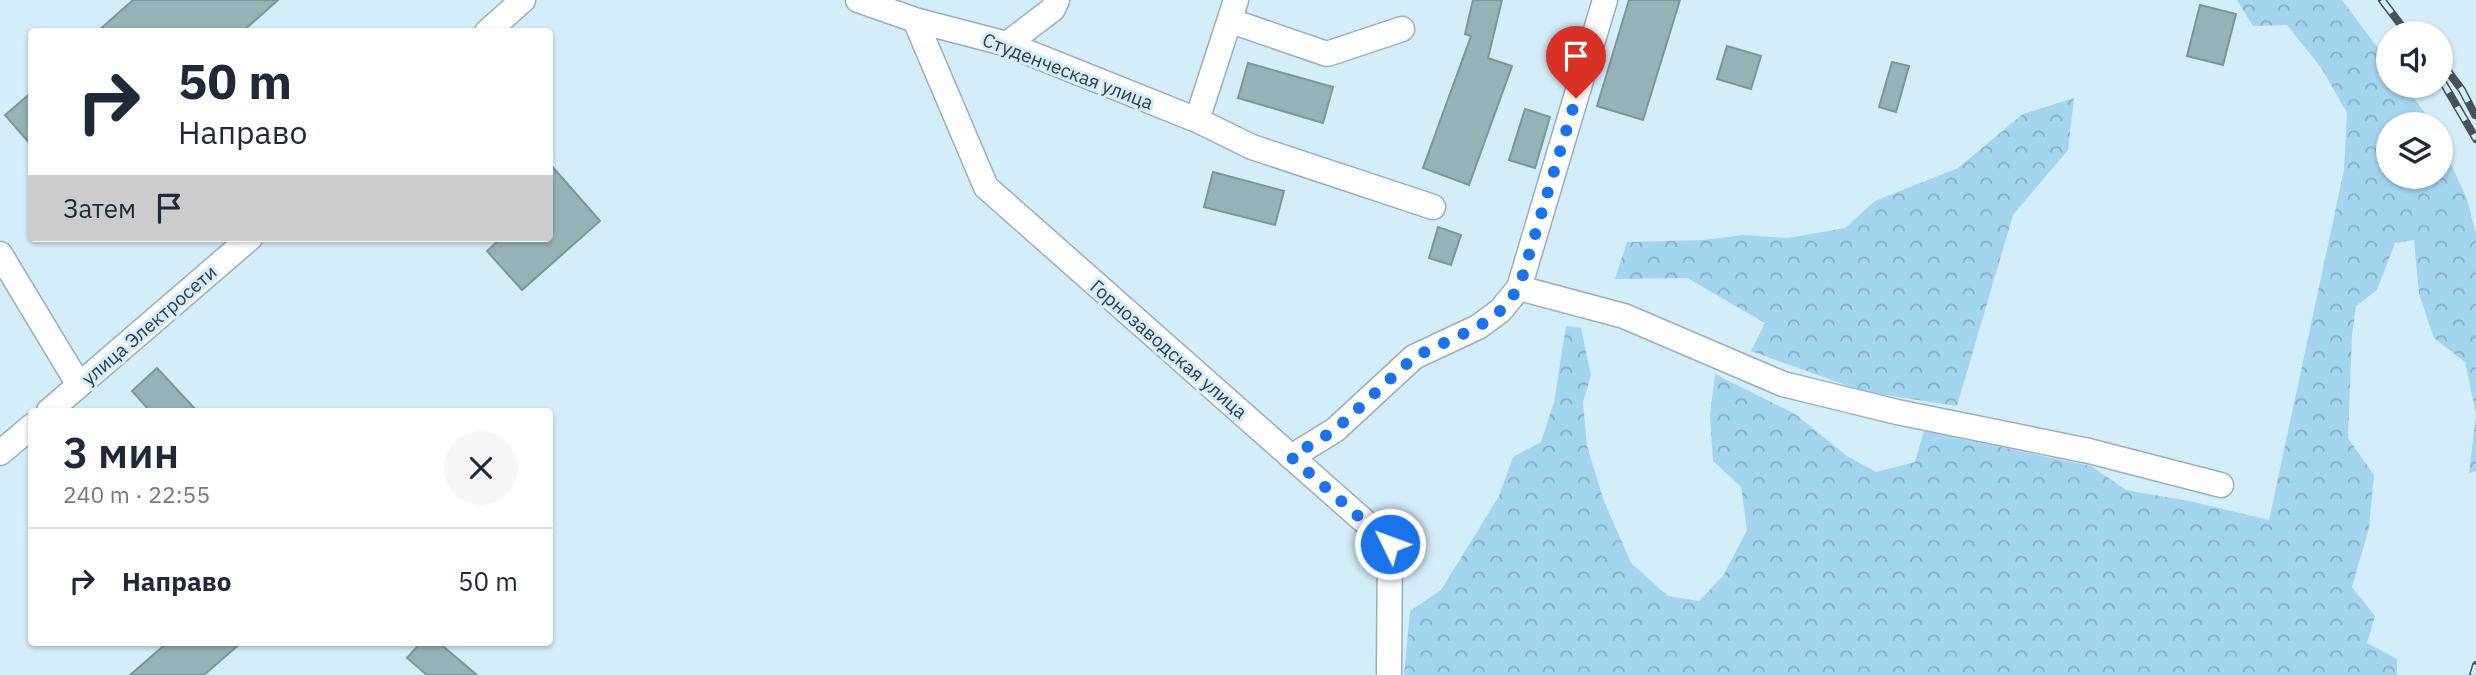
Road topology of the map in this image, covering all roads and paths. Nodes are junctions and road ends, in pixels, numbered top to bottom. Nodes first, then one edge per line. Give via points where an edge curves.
1 (523, 0) edge
2 (858, 0) edge
3 (1057, 0) edge
4 (1605, 0) edge
5 (1234, 11) edge
6 (915, 20) junction
7 (492, 28) edge
8 (1402, 29) dead end
9 (1007, 44) junction
10 (1197, 120) junction
11 (1433, 208) dead end
12 (245, 242) edge
13 (0, 254) edge
14 (1519, 288) junction
15 (79, 385) junction
16 (52, 408) edge
17 (28, 429) edge
18 (0, 453) edge
19 (1291, 457) junction
20 (2221, 485) dead end
21 (1389, 675) edge

1 - 7 street
2 - 6 street, Студенческая улица
3 - 9 street via 1053,9
4 - 14 street
5 - 8 street via 1327,54
5 - 10 street
6 - 9 street, Студенческая улица
6 - 19 street, Горнозаводская улица via 986,187
9 - 10 street, Студенческая улица
10 - 11 street, Студенческая улица via 1252,147
12 - 15 street, улица Электросети
13 - 15 street
14 - 19 street via 1500,311 1478,327 1414,357 1335,430
14 - 20 street via 1624,316 1783,384
15 - 16 street, улица Электросети
17 - 18 street
19 - 21 street, Горнозаводская улица via 1390,544

